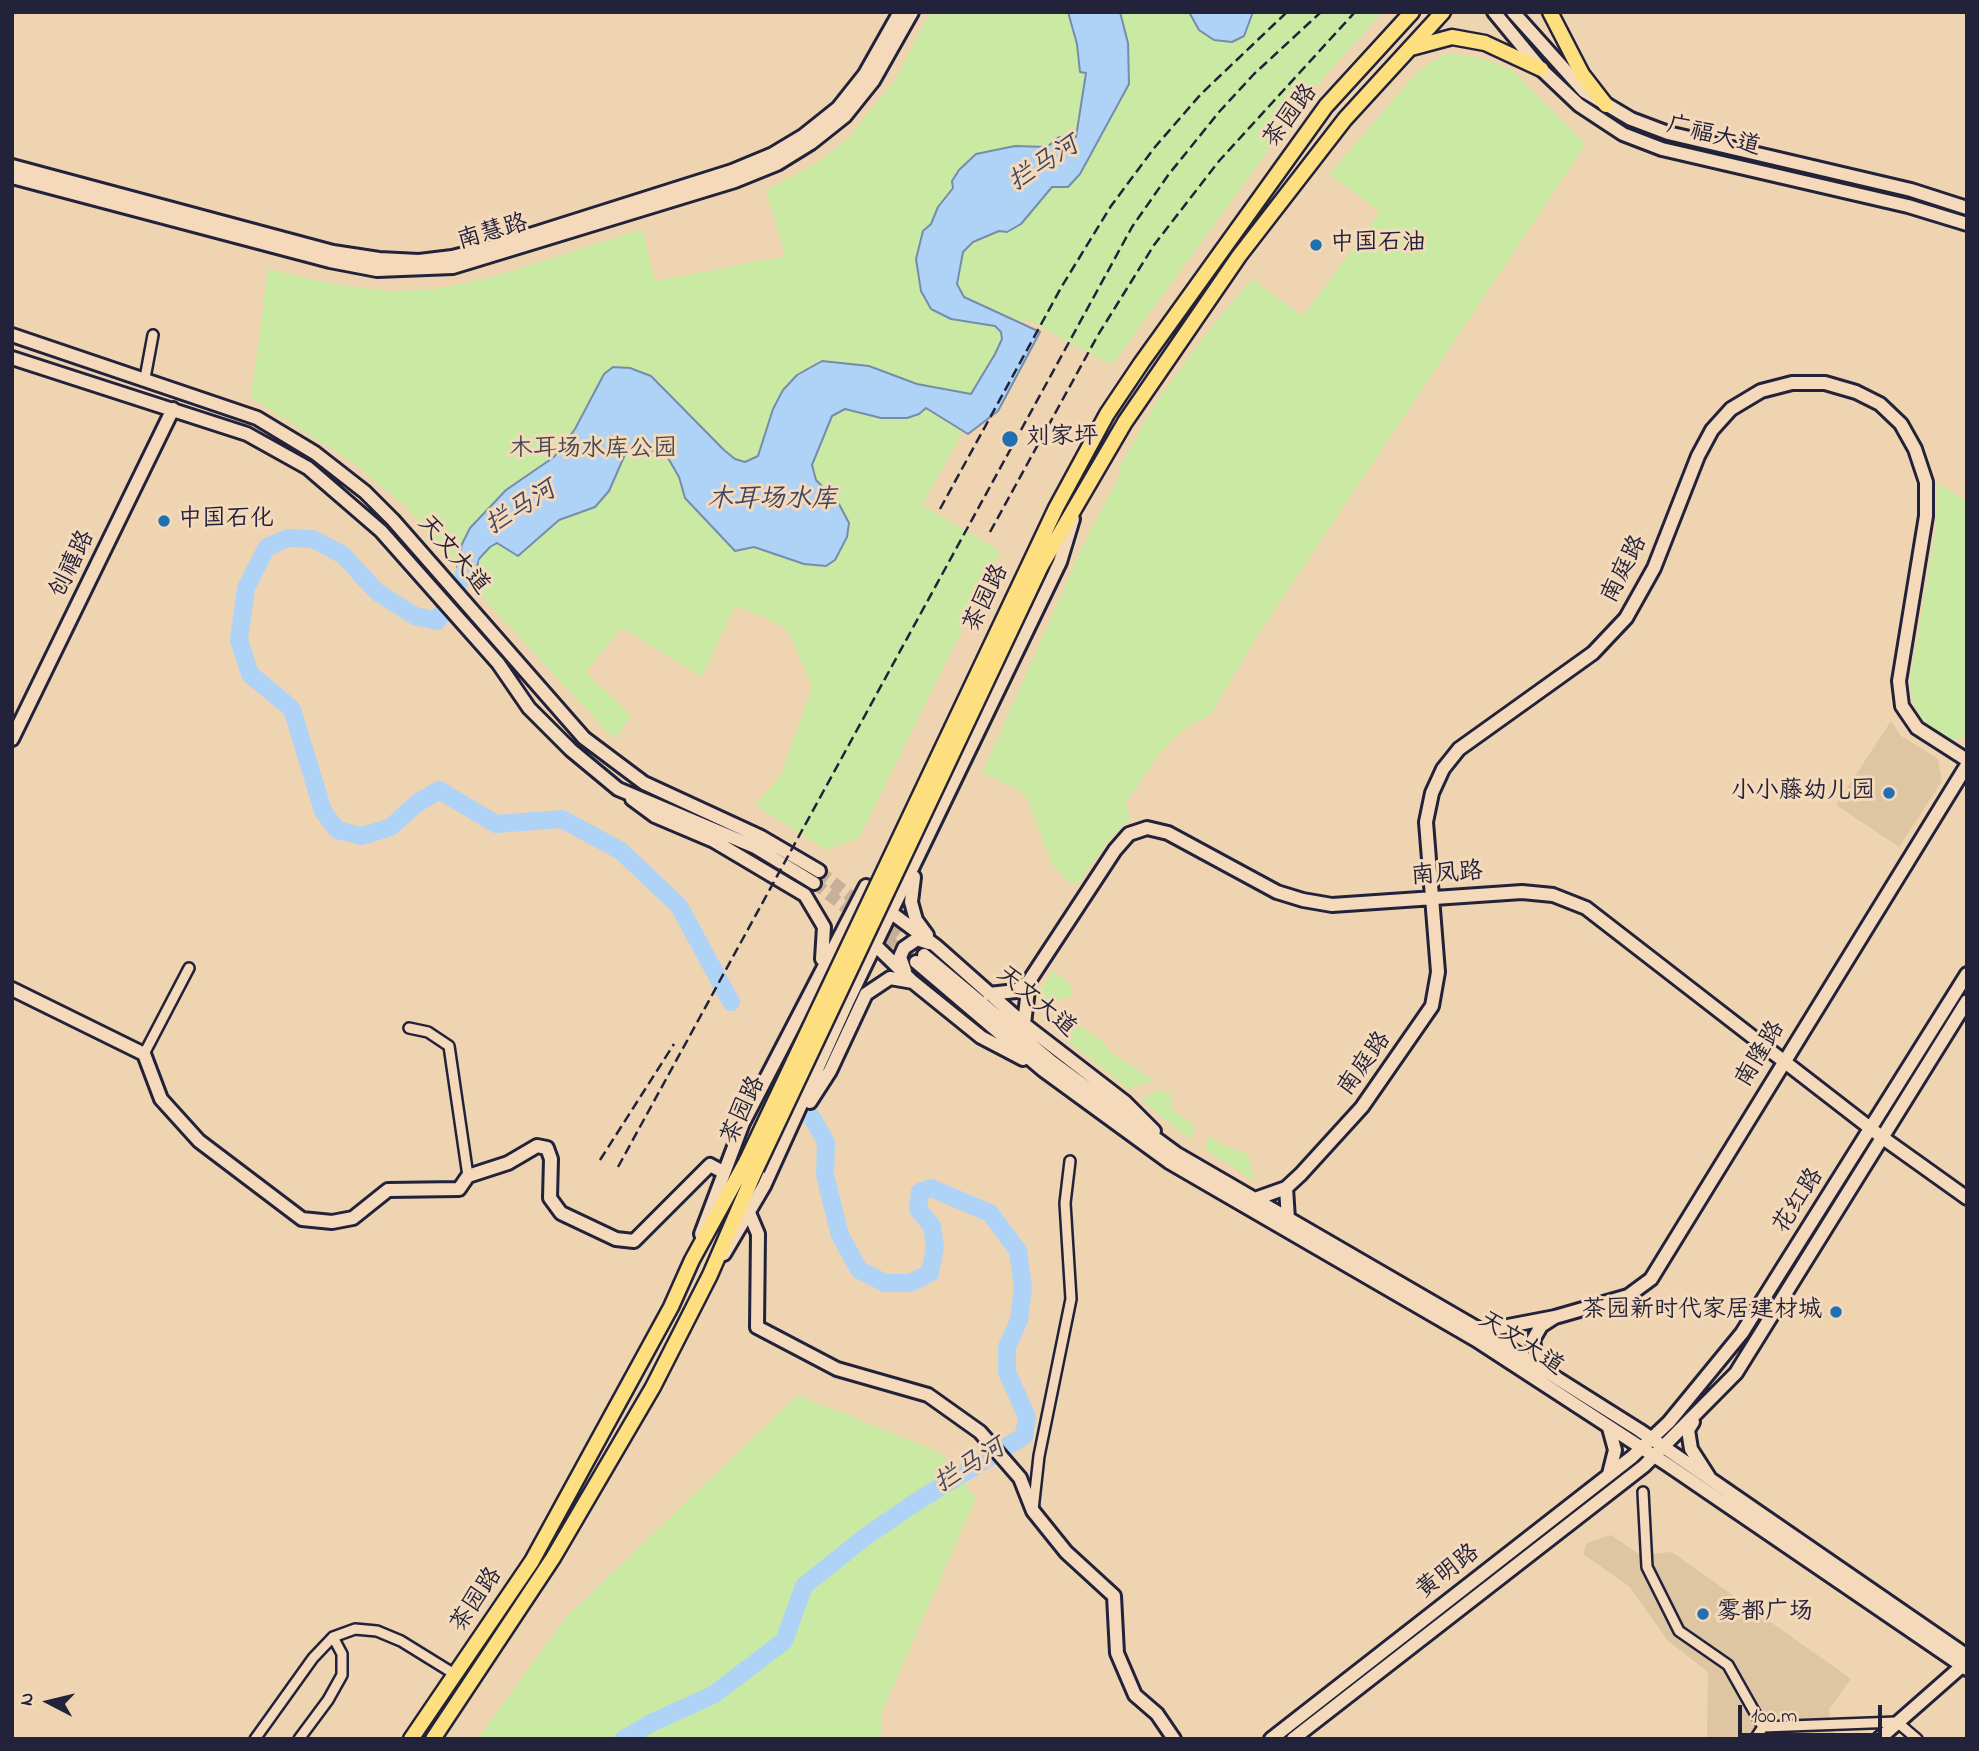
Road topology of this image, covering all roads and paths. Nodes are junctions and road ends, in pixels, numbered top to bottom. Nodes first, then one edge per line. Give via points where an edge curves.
1 (900, 12) edge
2 (912, 12) edge
3 (1412, 12) edge
4 (1444, 12) edge
5 (1513, 12) edge
6 (1550, 12) edge
7 (1497, 17) edge
8 (1410, 48) junction
9 (1541, 69) junction
10 (1606, 106) junction
11 (12, 166) edge
12 (12, 177) edge
13 (1967, 208) edge
14 (1967, 224) edge
15 (12, 335) edge
16 (153, 335) dead end
17 (12, 358) edge
18 (145, 378) junction
19 (173, 409) junction
20 (1074, 513) junction
21 (1036, 564) junction
22 (12, 739) edge
23 (1967, 762) edge
24 (618, 789) junction
25 (920, 854) junction
26 (866, 886) joint
27 (1431, 898) junction
28 (893, 914) junction
29 (847, 922) junction
30 (876, 945) junction
31 (936, 946) junction
32 (189, 968) dead end
33 (1967, 974) edge
34 (1029, 981) junction
35 (913, 982) junction
36 (815, 984) junction
37 (12, 989) edge
38 (989, 994) junction
39 (1967, 1001) edge
40 (847, 1003) junction
41 (1024, 1024) junction
42 (409, 1028) dead end
43 (144, 1054) junction
44 (1783, 1061) junction
45 (1043, 1070) junction
46 (1872, 1129) junction
47 (1883, 1138) junction
48 (785, 1141) junction
49 (1177, 1154) junction
50 (1070, 1161) dead end
51 (752, 1165) junction
52 (723, 1172) junction
53 (468, 1176) junction
54 (1286, 1188) junction
55 (1967, 1198) edge
56 (1255, 1199) junction
57 (750, 1215) junction
58 (1288, 1219) junction
59 (692, 1260) junction
60 (710, 1275) junction
61 (1555, 1317) junction
62 (1482, 1331) junction
63 (1742, 1333) junction
64 (1757, 1342) junction
65 (1549, 1373) junction
66 (1699, 1413) junction
67 (1609, 1428) junction
68 (1652, 1448) junction
69 (1609, 1474) junction
70 (1713, 1483) junction
71 (1643, 1492) dead end
72 (1033, 1511) junction
73 (333, 1637) junction
74 (1966, 1662) edge
75 (456, 1675) junction
76 (1897, 1722) junction
77 (1763, 1727) junction
78 (255, 1739) edge
79 (299, 1739) edge
80 (411, 1739) edge
81 (433, 1739) edge
82 (1174, 1739) edge
83 (1271, 1739) edge
84 (1293, 1739) edge
85 (1755, 1739) edge
86 (1879, 1739) edge
87 (1917, 1739) edge

1 - 11 main road, 南慧路 via 865,74 838,108 773,155 452,257 419,261 332,252
2 - 12 main road, 南慧路 via 873,80 845,116 777,164 453,267 377,270 330,261
3 - 21 main road, 茶园路 via 1326,106 1136,371 1056,508
4 - 8 main road, 茶园路
5 - 10 main road, 广福大道 via 1566,73
6 - 10 main road via 1582,74
7 - 9 main road, 广福大道
8 - 9 main road via 1452,37 1485,43
8 - 20 main road, 茶园路 via 1345,119 1239,256 1125,422
9 - 14 main road, 广福大道 via 1579,105 1623,134 1662,149
10 - 13 main road, 广福大道 via 1668,133 1911,190
15 - 18 main road, 天文大道
16 - 18 street
17 - 19 main road, 天文大道
18 - 24 main road, 天文大道 via 257,418 315,453 393,520 584,738 643,783 761,837 816,877
19 - 22 main road, 创禧路
19 - 24 main road, 天文大道 via 247,434 308,468 381,531 498,663 537,716
20 - 21 main road, 茶园路
20 - 25 main road, 茶园路 via 1060,562
21 - 51 main road, 茶园路, bridge
23 - 27 main road, 南庭路 via 1917,728 1902,706 1899,681 1926,516 1926,482 1915,449 1901,424 1880,404 1825,383 1792,383 1761,391 1731,409 1712,430 1645,587 1611,637 1459,748 1443,769 1426,822
23 - 44 main road, 南隆路
24 - 36 main road, 天文大道 via 655,816 714,842 805,895 819,913 826,940
25 - 28 main road, 茶园路
25 - 31 main road via 911,902 916,919
26 - 28 main road, 天文大道
26 - 29 main road, 茶园路
27 - 34 main road, 南凤路 via 1332,905 1303,901 1277,892 1168,833 1146,828 1129,834 1115,850
27 - 44 main road, 南凤路 via 1522,892 1553,895 1586,908
27 - 54 main road, 南庭路 via 1438,971 1432,1006 1362,1107
28 - 30 main road, 茶园路
28 - 31 main road, 天文大道
29 - 30 main road, 天文大道
29 - 36 main road, 茶园路
30 - 35 main road, 天文大道
30 - 40 main road, 茶园路
31 - 35 main road via 917,939 904,948 902,967
31 - 38 main road, 天文大道
32 - 43 street
33 - 46 main road, 花红路
34 - 38 main road via 1016,991
34 - 41 main road
35 - 45 main road, 天文大道 via 981,1037
35 - 48 main road via 890,978 866,995 830,1071
36 - 40 main road via 828,973 844,975 849,981
36 - 52 main road, 茶园路 via 743,1123
37 - 43 main road
38 - 41 main road, 天文大道
39 - 47 main road, 花红路
40 - 48 main road, 茶园路
41 - 49 main road, 天文大道 via 1125,1102
42 - 53 street via 428,1032 449,1046
43 - 53 main road via 161,1099 199,1141 302,1219 332,1222 353,1218 388,1190 459,1189
44 - 46 main road, 南凤路
44 - 61 main road, 南隆路 via 1651,1279 1628,1296
45 - 49 main road, 天文大道 via 920,959
45 - 67 main road, 天文大道 via 1169,1162 1476,1340
46 - 47 main road, 南凤路
46 - 63 main road, 花红路
47 - 55 main road, 南凤路
47 - 64 main road, 花红路
48 - 57 main road, 茶园路
49 - 56 main road, 天文大道
50 - 72 street via 1065,1203 1071,1299 1039,1456
51 - 59 main road, 茶园路
51 - 60 main road, 茶园路
52 - 53 main road via 710,1165 634,1241 616,1239 562,1213 550,1198 548,1148 537,1146 508,1163
52 - 59 main road, 茶园路
54 - 56 main road
54 - 58 main road
56 - 58 main road, 天文大道
57 - 60 main road, 茶园路
57 - 72 main road via 758,1234 757,1328 837,1369 928,1395 980,1432 1020,1478
58 - 62 main road, 天文大道
59 - 75 main road, 茶园路 via 671,1307 532,1561
60 - 81 main road, 茶园路 via 653,1387 553,1558
61 - 62 main road, 南隆路
61 - 65 main road via 1541,1326 1533,1340 1536,1358
62 - 65 main road, 天文大道
63 - 64 main road via 1735,1351 1738,1357
63 - 68 main road, 花红路
64 - 66 main road, 花红路
65 - 68 main road, 天文大道
66 - 68 main road, 花红路
66 - 70 main road via 1688,1430 1691,1450
67 - 68 main road, 天文大道
67 - 69 main road via 1615,1450
68 - 69 main road, 黄明路
68 - 70 main road, 天文大道
68 - 74 main road, 天文大道
68 - 84 main road, 黄明路
69 - 83 main road, 黄明路
70 - 74 main road, 天文大道
71 - 77 street via 1647,1567 1679,1631 1728,1665
72 - 82 main road via 1066,1552 1114,1596 1117,1653 1135,1695 1157,1714
73 - 75 street via 355,1629 377,1630
73 - 78 street
73 - 79 street via 342,1654 342,1675
74 - 76 main road
75 - 80 main road, 茶园路
76 - 77 street
76 - 86 main road
76 - 87 street
77 - 85 street

